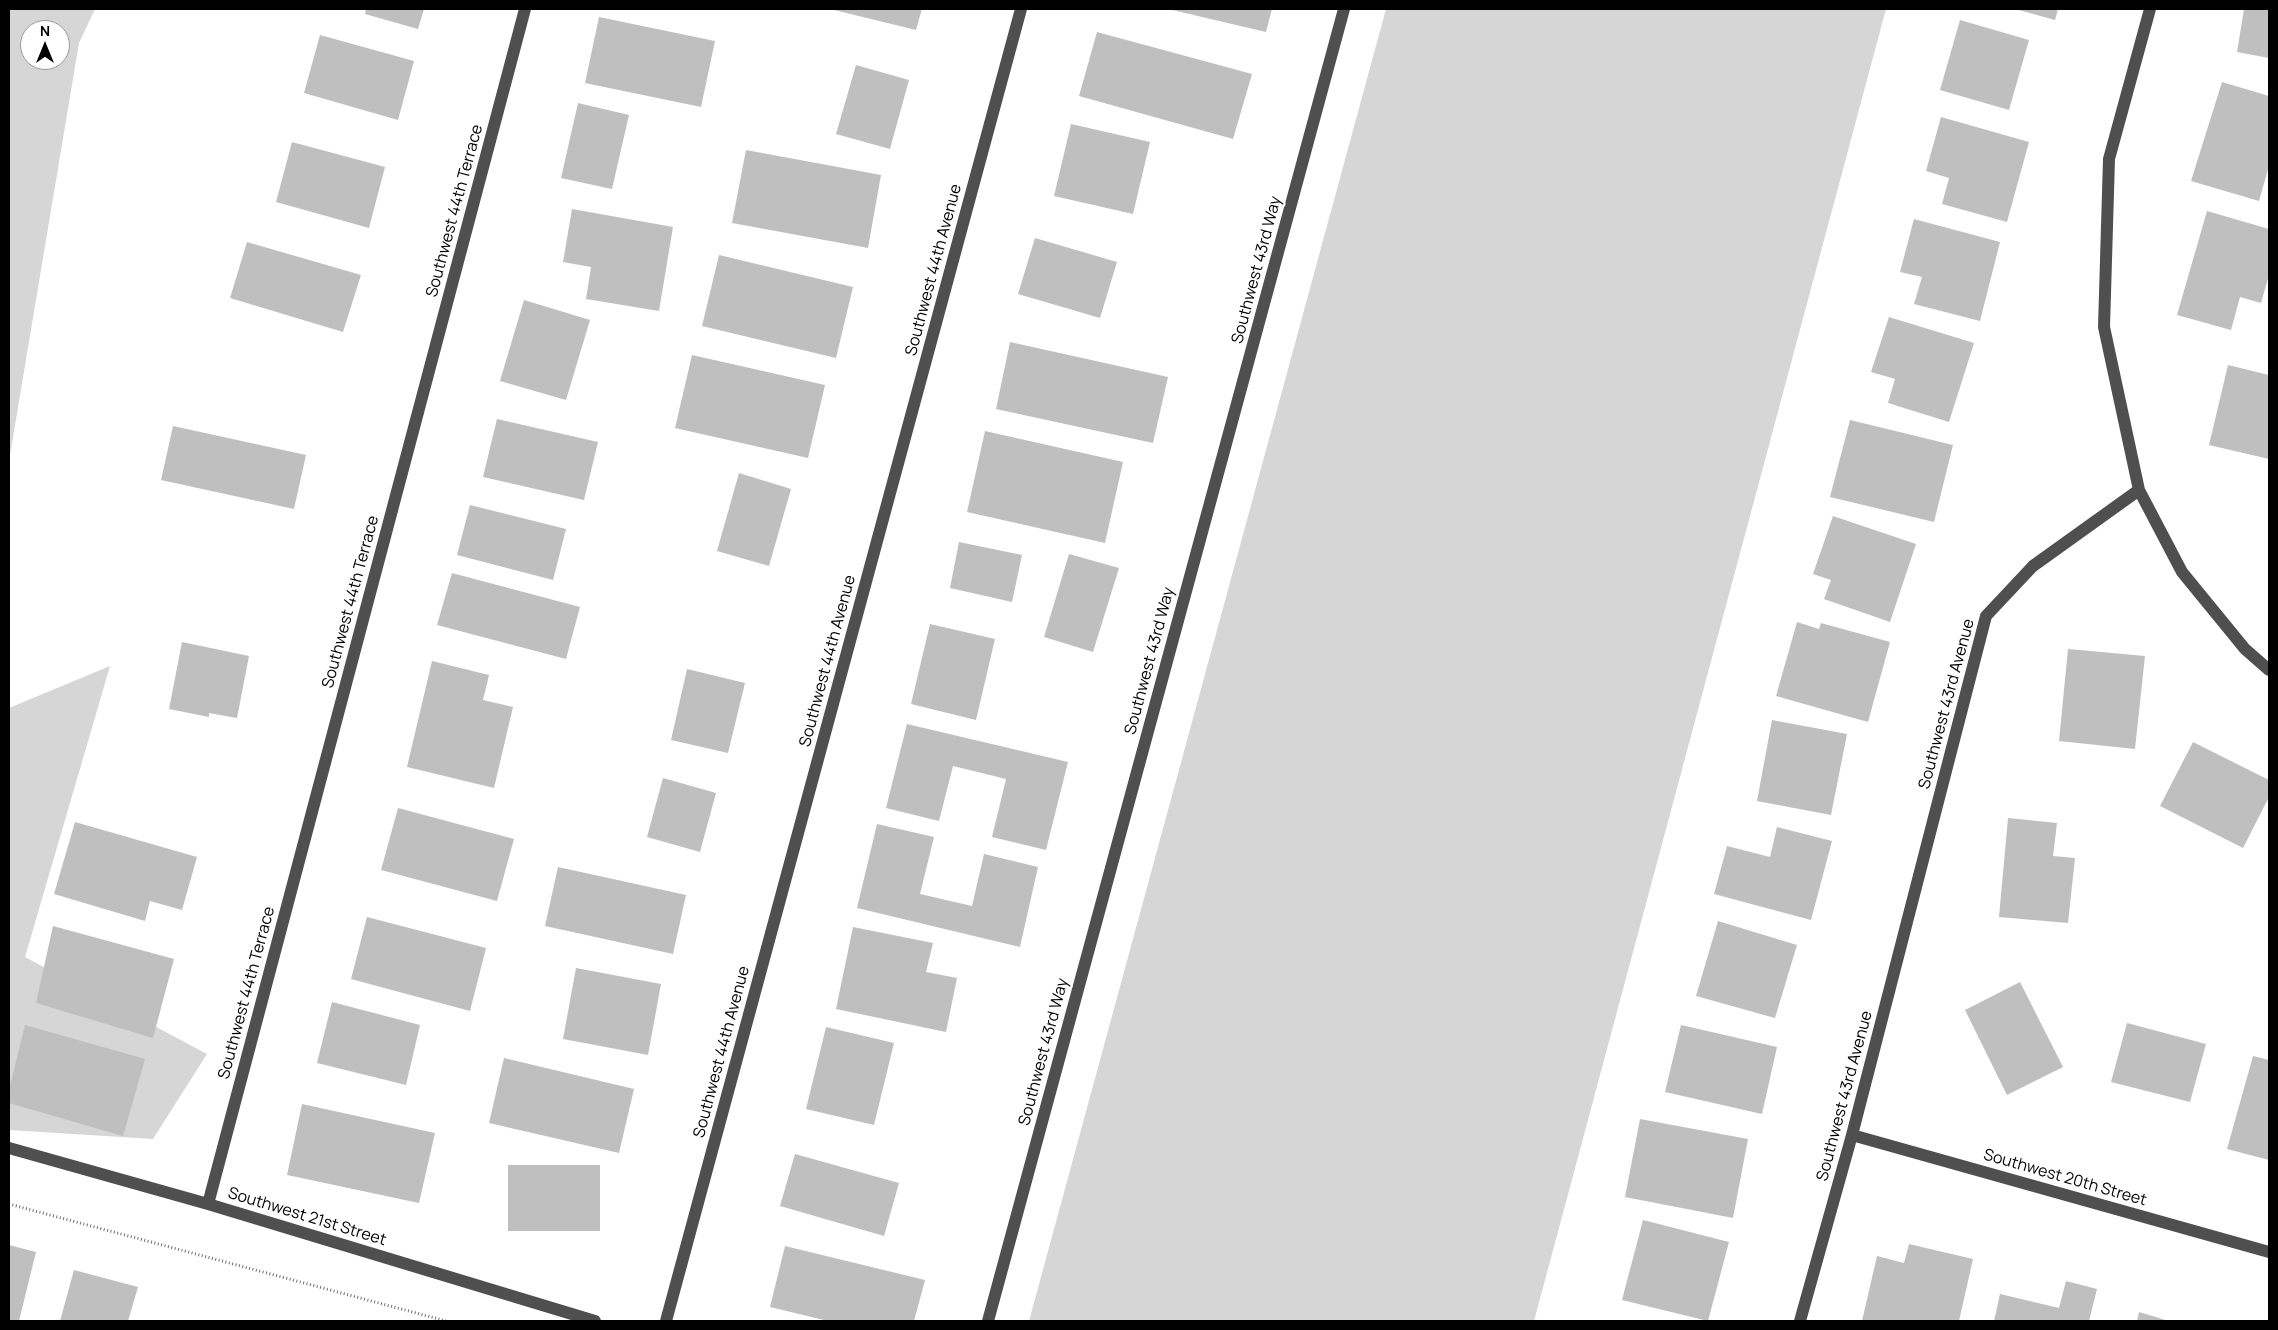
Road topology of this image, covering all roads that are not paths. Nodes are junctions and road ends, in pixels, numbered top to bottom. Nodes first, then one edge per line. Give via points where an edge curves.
1 (525, 9) edge
2 (1021, 9) edge
3 (1344, 9) edge
4 (2150, 9) edge
5 (2139, 490) junction
6 (2269, 670) edge
7 (1852, 1135) junction
8 (9, 1148) edge
9 (208, 1204) junction
10 (2269, 1252) edge
11 (595, 1321) edge
12 (666, 1321) edge
13 (988, 1321) edge
14 (1800, 1321) edge

1 - 9 street, Southwest 44th Terrace
2 - 12 street, Southwest 44th Avenue
3 - 13 street, Southwest 43rd Way
4 - 5 street via 2109,159 2104,327
5 - 6 street via 2182,572 2246,649
5 - 7 street, Southwest 43rd Avenue via 2033,566 1986,616
7 - 10 street, Southwest 20th Street
7 - 14 street, Southwest 43rd Avenue
8 - 9 street, Southwest 21st Street
9 - 11 street, Southwest 21st Street

